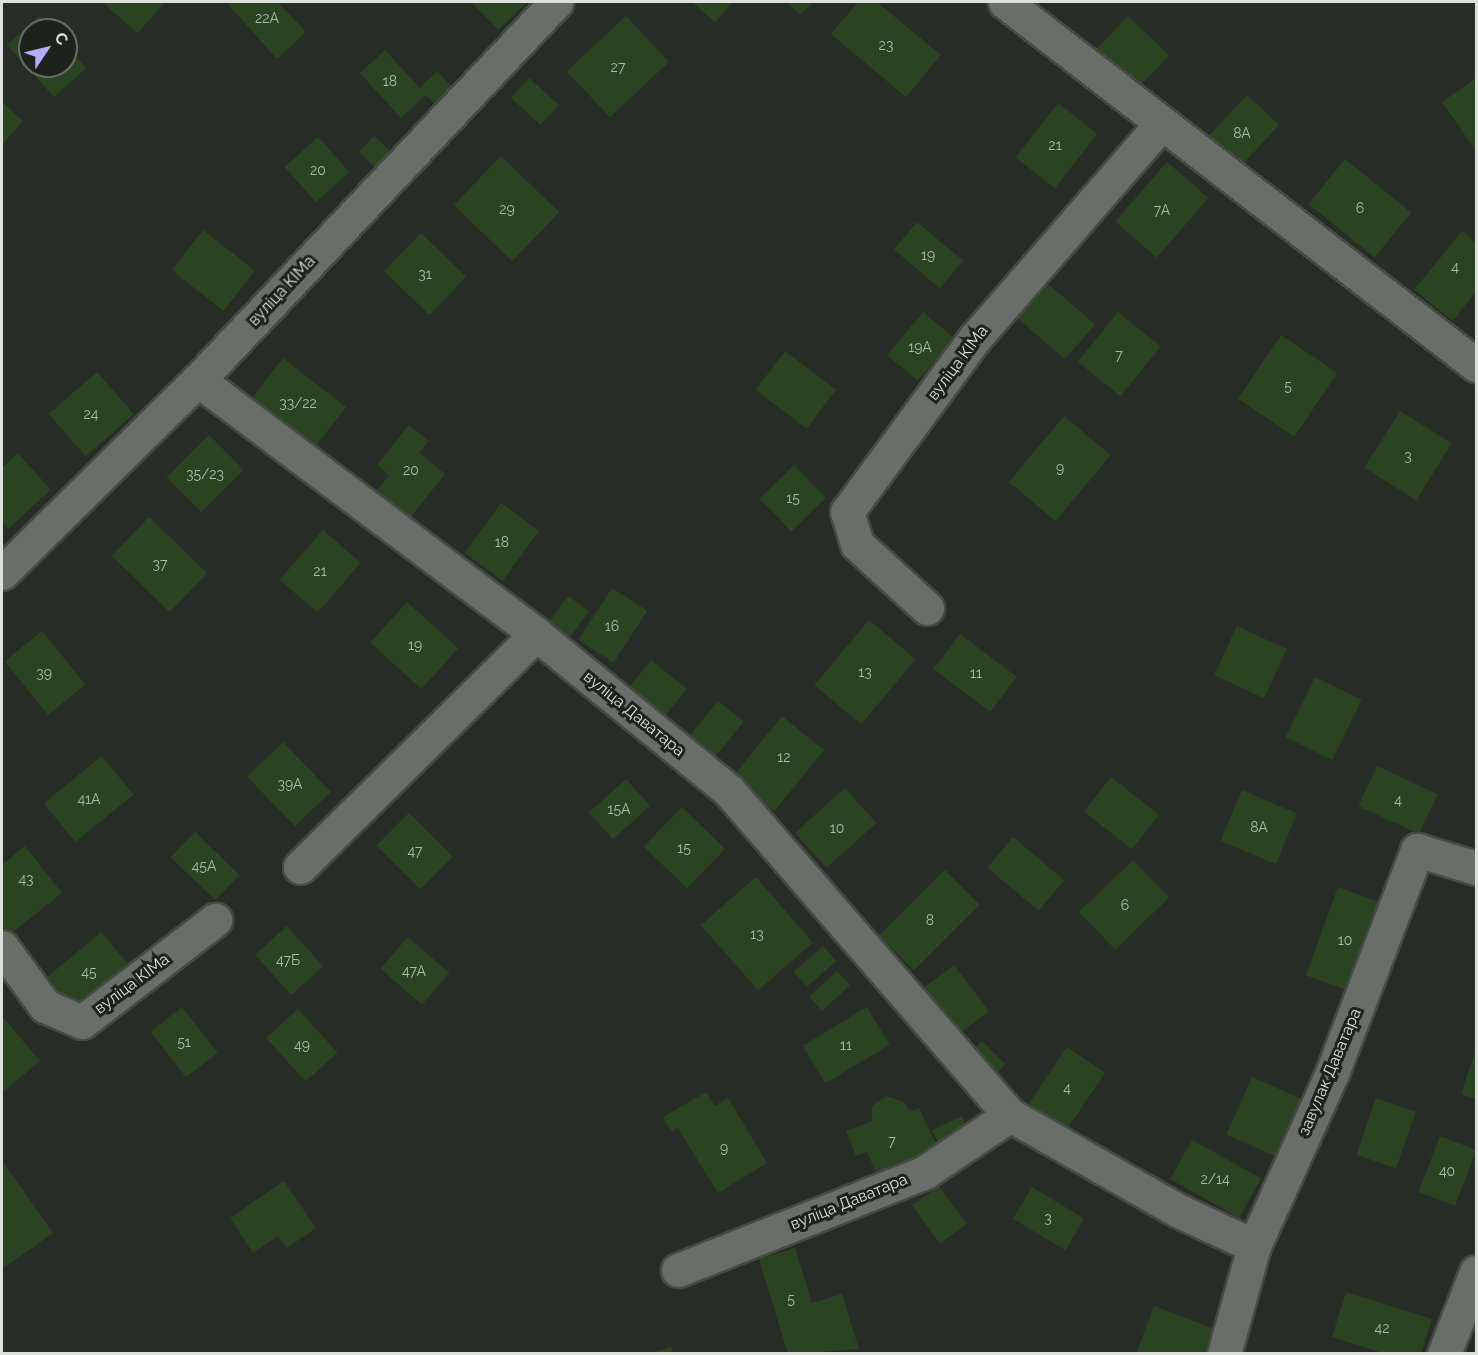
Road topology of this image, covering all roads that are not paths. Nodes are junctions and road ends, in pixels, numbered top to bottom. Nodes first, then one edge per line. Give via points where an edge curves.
1 (556, 2) edge
2 (1005, 2) edge
3 (1162, 123) junction
4 (1476, 365) edge
5 (198, 380) junction
6 (2, 573) edge
7 (927, 608) dead end
8 (536, 634) junction
9 (300, 867) dead end
10 (1476, 868) edge
11 (215, 920) dead end
12 (2, 947) edge
13 (1010, 1115) junction
14 (1254, 1246) junction
15 (678, 1270) dead end
16 (1476, 1272) edge
17 (1224, 1353) edge
18 (1444, 1353) edge

1 - 5 street, вуліца КІМа
2 - 3 street
3 - 4 street
3 - 7 street, вуліца КІМа via 975,338 847,512 857,544
5 - 6 street, вуліца КІМа
5 - 8 street, вуліца Даватара
8 - 9 street
8 - 13 street, вуліца Даватара via 729,791
10 - 14 street, завулак Даватара via 1417,850 1332,1073
11 - 12 street, вуліца КІМа via 82,1022 45,1006
13 - 14 street, вуліца Даватара via 1179,1211
13 - 15 street, вуліца Даватара via 925,1172
14 - 17 street, завулак Даватара
16 - 18 street

